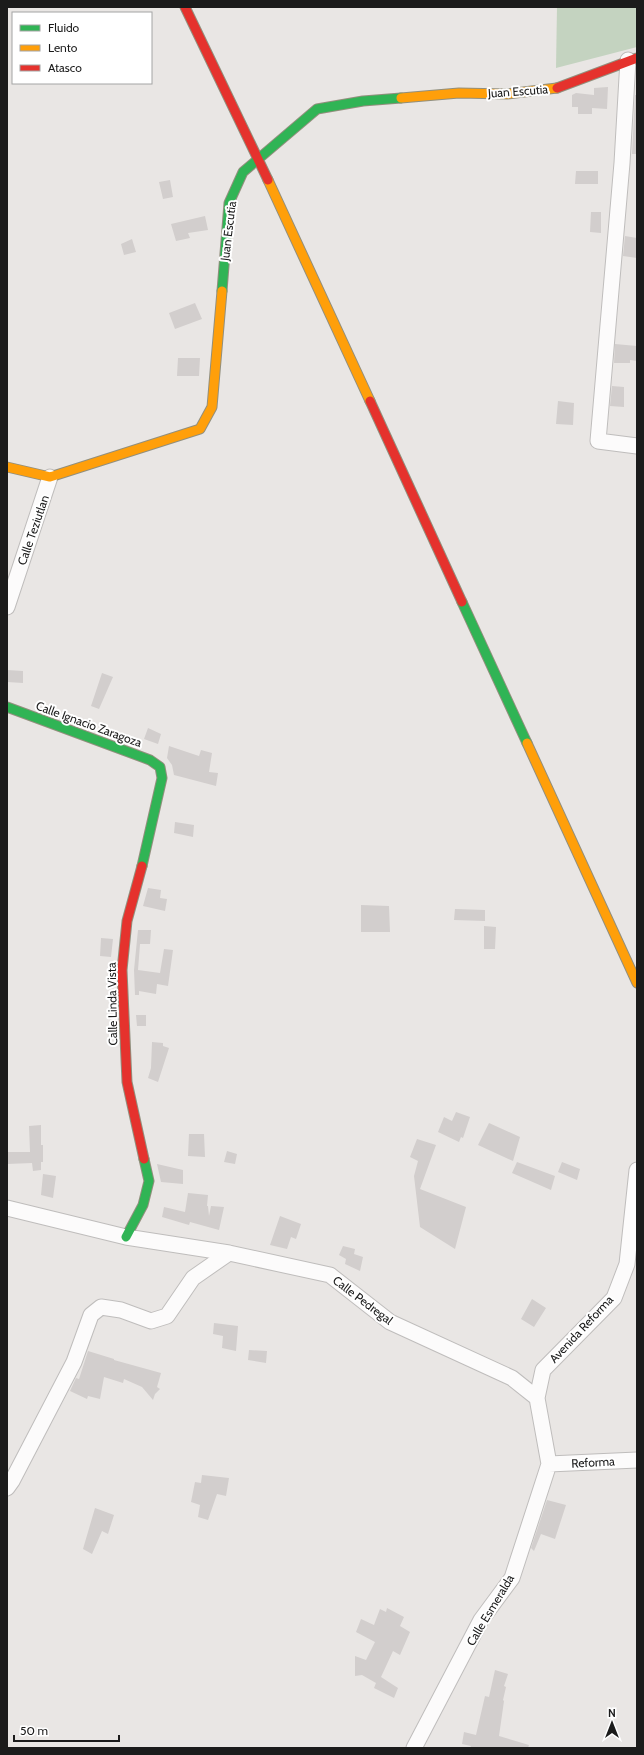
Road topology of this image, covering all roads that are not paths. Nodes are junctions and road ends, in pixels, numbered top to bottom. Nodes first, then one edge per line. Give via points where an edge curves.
1 (185, 7) edge
2 (633, 59) edge
3 (258, 158) junction
4 (637, 446) edge
5 (7, 467) edge
6 (50, 477) junction
7 (7, 607) edge
8 (7, 707) edge
9 (160, 767) joint
10 (637, 983) edge
11 (637, 1170) edge
12 (7, 1208) edge
13 (126, 1237) junction
14 (229, 1253) junction
15 (537, 1398) junction
16 (637, 1460) edge
17 (549, 1464) junction
18 (7, 1488) edge
19 (414, 1748) edge

1 - 3 street
2 - 3 street, Juan Escutia via 554,88 507,94 459,93 363,101 317,109
2 - 4 street, Juan Escutia via 598,441
3 - 6 street, Juan Escutia via 244,172 229,203 212,406 200,429
3 - 10 street
5 - 6 street
6 - 7 street, Calle Teziutlan
8 - 9 street, Calle Ignacio Zaragoza via 150,760
9 - 13 street, Calle Linda Vista via 162,778 149,840 127,921 122,970 127,1082 148,1181 143,1205
11 - 15 street, Avenida Reforma via 627,1264 614,1298 543,1370
12 - 13 street, Calle Pedregal
13 - 14 street, Calle Pedregal
14 - 15 street, Calle Pedregal via 330,1275 390,1322 512,1378
14 - 18 street via 193,1278 167,1316 151,1321 121,1310 101,1307 91,1315 74,1362
15 - 17 street, Avenida Reforma
16 - 17 street, Reforma
17 - 19 street, Calle Esmeralda via 512,1578 481,1620

